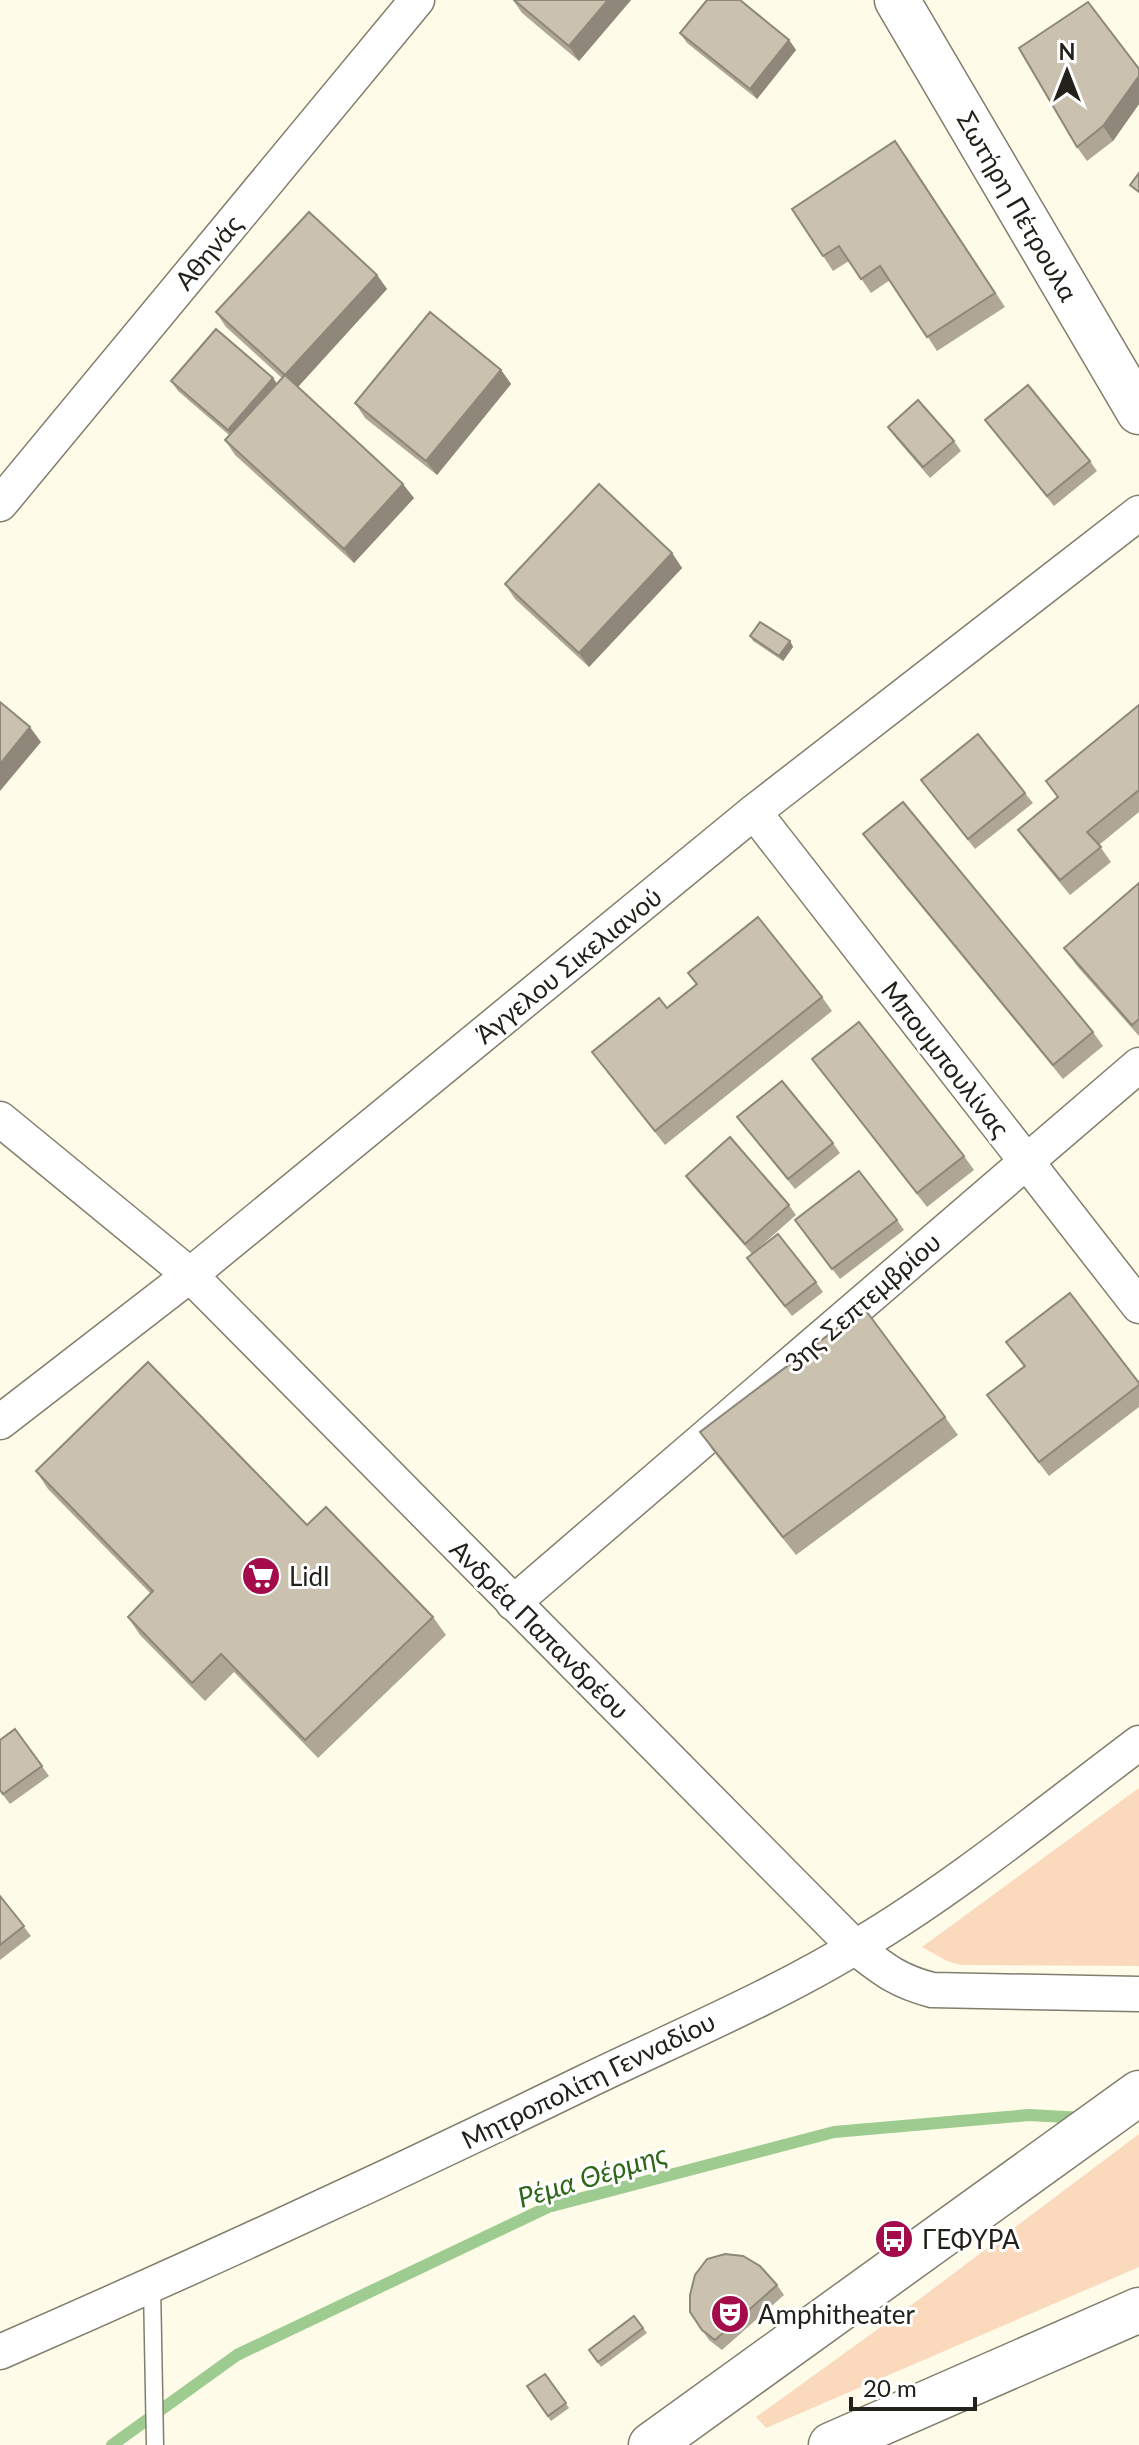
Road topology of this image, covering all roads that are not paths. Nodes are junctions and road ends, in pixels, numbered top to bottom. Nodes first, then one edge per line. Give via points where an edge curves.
1 (417, 0) edge
2 (897, 0) edge
3 (1139, 412) edge
4 (0, 504) edge
5 (1139, 513) edge
6 (754, 812) junction
7 (1139, 1065) edge
8 (0, 1119) edge
9 (1026, 1162) junction
10 (190, 1275) junction
11 (1139, 1306) edge
12 (0, 1422) edge
13 (513, 1603) junction
14 (1139, 1743) edge
15 (856, 1948) junction
16 (1139, 1994) edge
17 (1139, 2093) edge
18 (152, 2286) junction
19 (1136, 2316) edge
20 (0, 2352) edge
21 (155, 2445) edge
22 (651, 2445) edge
23 (831, 2445) edge

1 - 4 street, Αθηνάς
2 - 3 main road, Σωτήρη Πέτρουλα
5 - 6 street, Άγγελου Σικελιανού
6 - 9 street, Μπουμπουλίνας
6 - 10 street, Άγγελου Σικελιανού
7 - 9 street, 3ης Σεπτεμβρίου
8 - 10 street, Ανδρέα Παπανδρέου
9 - 11 street, Μπουμπουλίνας
9 - 13 street, 3ης Σεπτεμβρίου
10 - 12 street, Άγγελου Σικελιανού
10 - 13 street, Ανδρέα Παπανδρέου
13 - 15 street, Ανδρέα Παπανδρέου
14 - 15 street, Μητροπολίτη Γενναδίου
15 - 16 street, Ανδρέα Παπανδρέου via 906,1983 932,1990
15 - 18 street, Μητροπολίτη Γενναδίου via 518,2115
17 - 22 main road
18 - 20 street, Μητροπολίτη Γενναδίου
18 - 21 lane
19 - 23 main road

